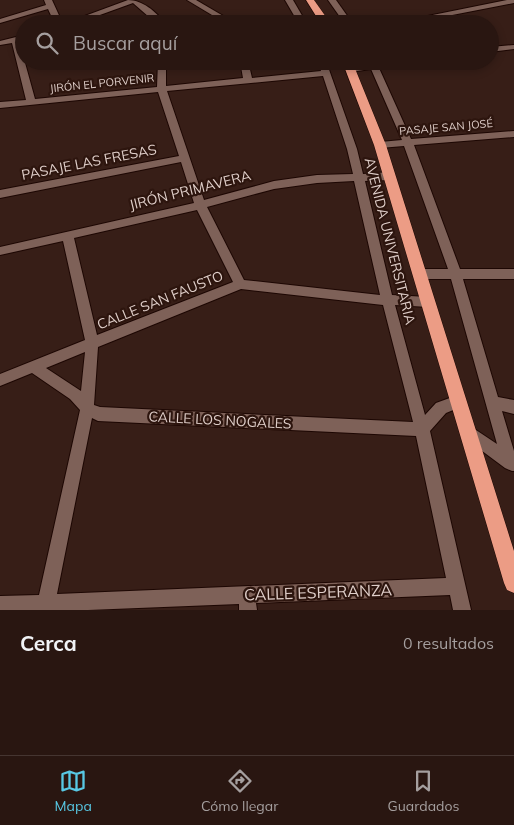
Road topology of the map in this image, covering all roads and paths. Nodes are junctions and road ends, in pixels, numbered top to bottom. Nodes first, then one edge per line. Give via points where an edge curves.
1 (134, 0) edge
2 (191, 0) edge
3 (289, 0) edge
4 (310, 0) edge
5 (332, 0) edge
6 (514, 1) edge
7 (50, 3) edge
8 (486, 3) edge
9 (17, 15) edge
10 (55, 15) edge
11 (93, 15) edge
12 (153, 15) edge
13 (217, 15) edge
14 (298, 15) edge
15 (320, 15) edge
16 (343, 15) edge
17 (432, 15) edge
18 (15, 16) edge
19 (0, 21) edge
20 (15, 39) edge
21 (0, 43) edge
22 (514, 47) edge
23 (499, 49) edge
24 (26, 70) edge
25 (162, 70) edge
26 (246, 70) edge
27 (325, 70) edge
28 (350, 70) edge
29 (376, 70) edge
30 (326, 73) junction
31 (248, 82) junction
32 (161, 88) junction
33 (31, 101) junction
34 (0, 104) edge
35 (514, 134) edge
36 (408, 142) junction
37 (380, 145) junction
38 (184, 158) junction
39 (390, 176) junction
40 (358, 177) junction
41 (0, 194) edge
42 (200, 205) junction
43 (67, 234) junction
44 (0, 251) edge
45 (420, 274) junction
46 (456, 274) junction
47 (514, 274) edge
48 (240, 284) junction
49 (388, 300) junction
50 (428, 302) junction
51 (92, 343) junction
52 (33, 367) junction
53 (0, 380) edge
54 (458, 401) junction
55 (493, 403) junction
56 (514, 407) edge
57 (87, 408) junction
58 (422, 429) junction
59 (467, 432) junction
60 (512, 464) edge
61 (514, 583) edge
62 (456, 586) junction
63 (46, 603) junction
64 (247, 603) edge
65 (0, 605) edge
66 (462, 610) edge

1 - 11 street
1 - 12 street
2 - 13 street
3 - 14 street
4 - 15 highway
5 - 16 street
6 - 8 street
7 - 9 street
7 - 10 street
8 - 17 street
18 - 19 street
20 - 21 street
22 - 23 street
24 - 33 street
25 - 32 street
26 - 31 street
27 - 30 street, AVENIDA UNIVERSITARIA
28 - 37 highway
29 - 36 street
30 - 31 street, JIRÓN EL PORVENIR
30 - 40 street, AVENIDA UNIVERSITARIA
31 - 32 street, JIRÓN EL PORVENIR
32 - 33 street, JIRÓN EL PORVENIR
32 - 38 street
33 - 34 street, JIRÓN EL PORVENIR
35 - 36 street, PASAJE SAN JOSÉ
36 - 37 street, PASAJE SAN JOSÉ
36 - 46 street
37 - 39 highway
38 - 41 street, PASAJE LAS FRESAS
38 - 42 street
39 - 40 street, JIRÓN PRIMAVERA
39 - 45 highway
40 - 42 street, JIRÓN PRIMAVERA via 274,185
40 - 49 street, AVENIDA UNIVERSITARIA
42 - 43 street, JIRÓN PRIMAVERA
42 - 48 street
43 - 44 street, JIRÓN PRIMAVERA
43 - 51 street
45 - 46 street
45 - 50 highway
46 - 47 street
46 - 55 street
48 - 49 street, CALLE SAN FAUSTO
48 - 51 street, CALLE SAN FAUSTO
49 - 50 street, CALLE SAN FAUSTO
49 - 58 street, AVENIDA UNIVERSITARIA
50 - 54 highway
51 - 52 street, CALLE SAN FAUSTO
51 - 57 street
52 - 53 street, CALLE SAN FAUSTO
52 - 57 street via 75,394
54 - 58 street via 441,408
54 - 59 highway
55 - 56 street
55 - 60 street
57 - 58 street, CALLE LOS NOGALES via 105,414
57 - 63 street
58 - 62 street, AVENIDA UNIVERSITARIA
59 - 60 street
59 - 61 highway
62 - 64 street, CALLE ESPERANZA
62 - 66 street, AVENIDA UNIVERSITARIA
63 - 64 street, CALLE ESPERANZA
63 - 65 street, CALLE ESPERANZA

